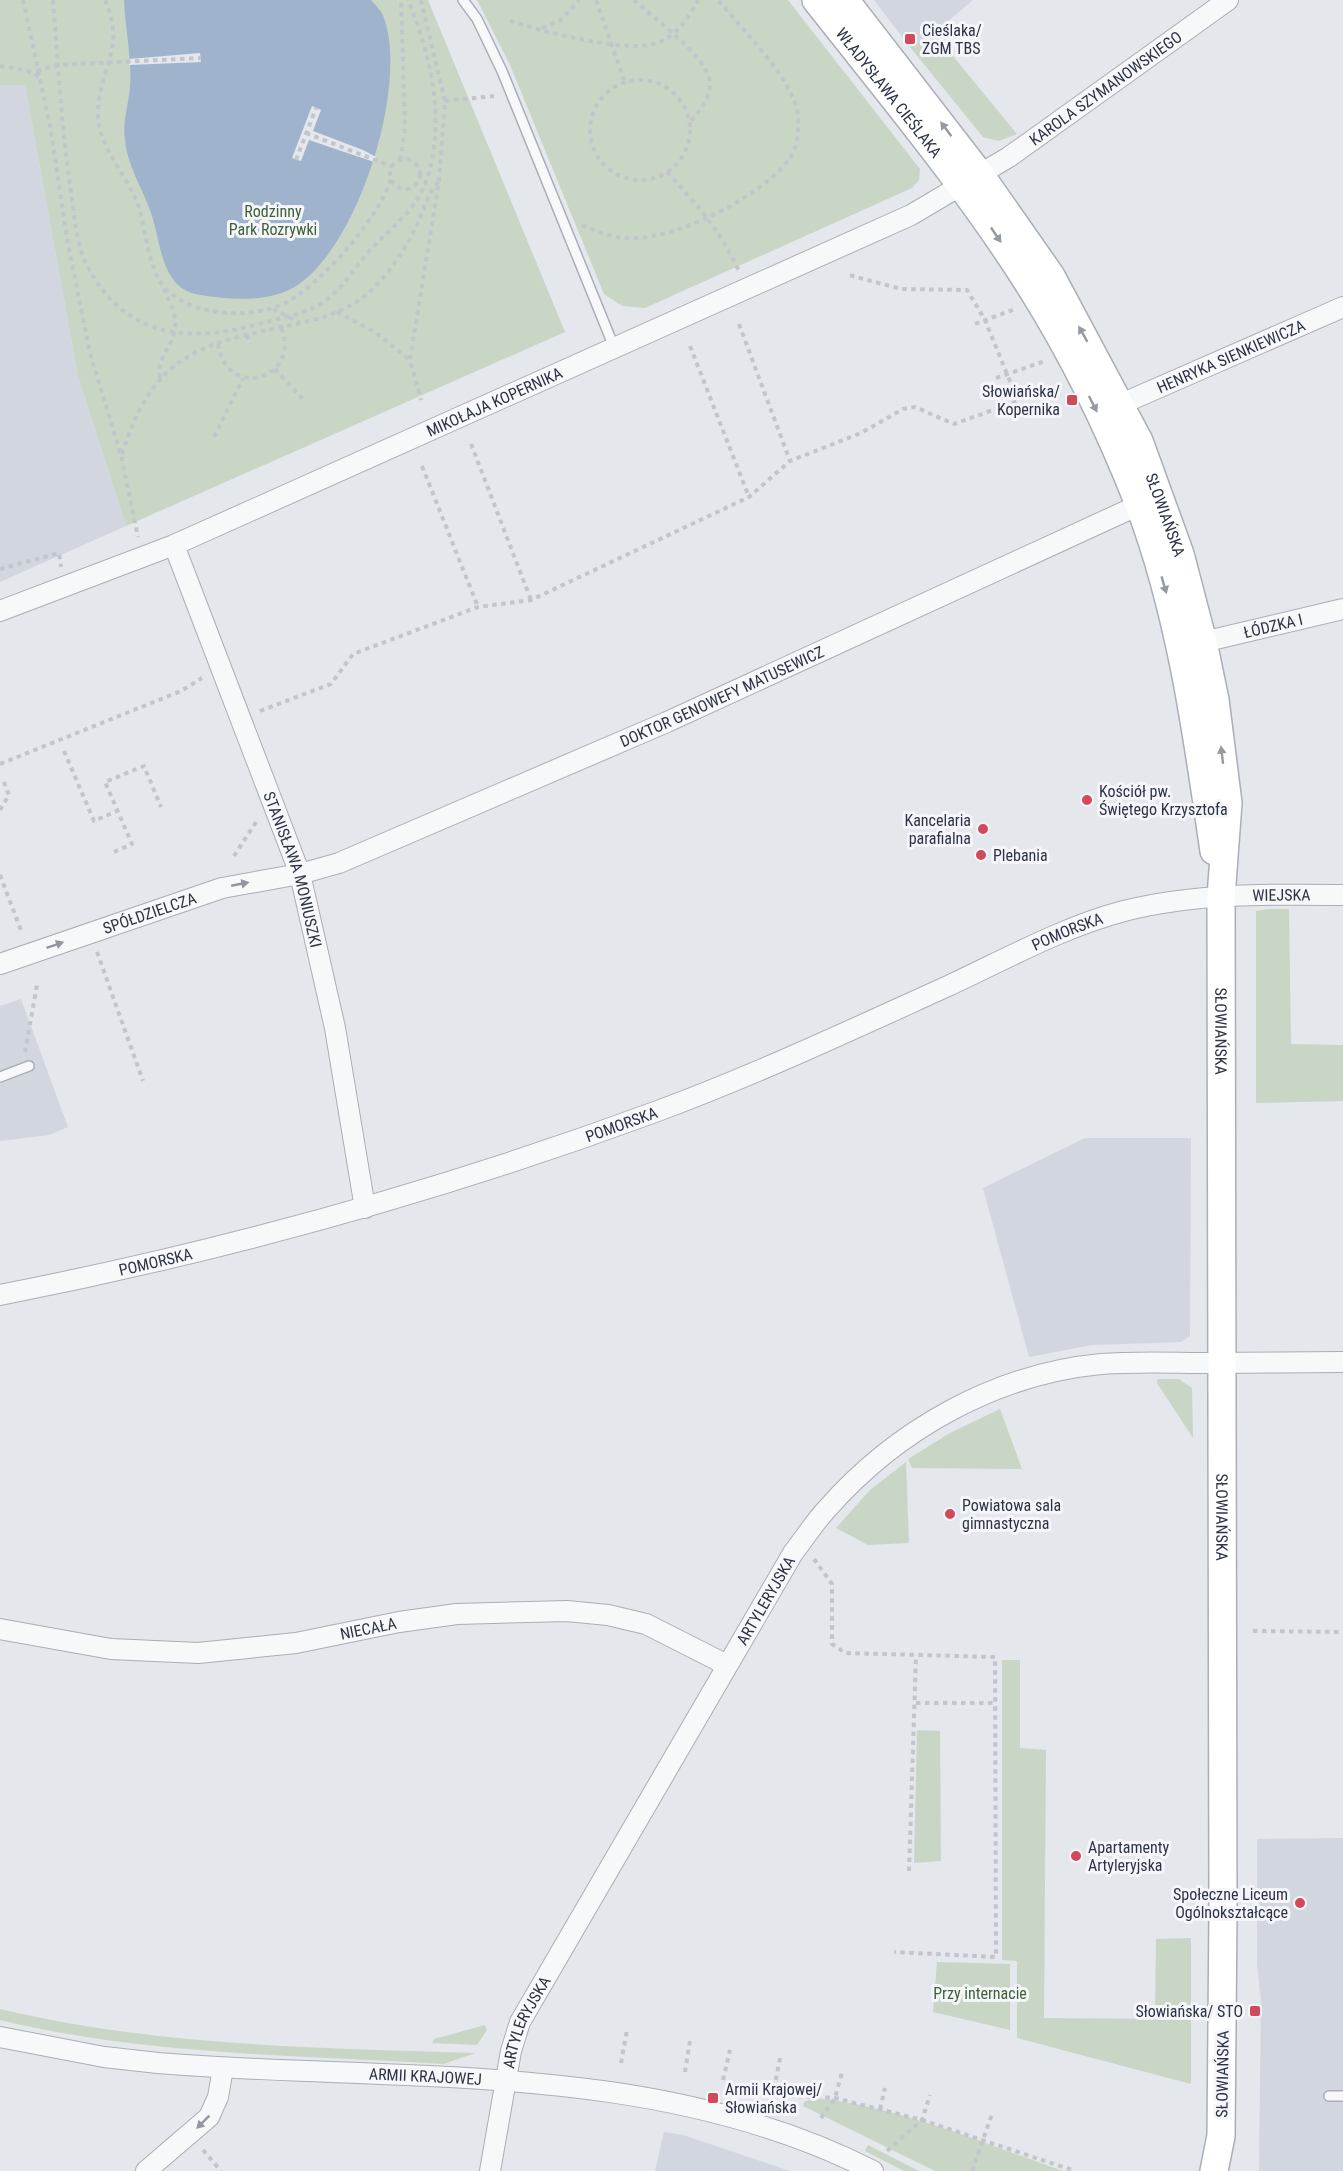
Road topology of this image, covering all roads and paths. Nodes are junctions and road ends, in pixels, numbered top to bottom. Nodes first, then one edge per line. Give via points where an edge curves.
1 (23, 0) edge
2 (53, 0) edge
3 (105, 0) edge
4 (401, 0) edge
5 (408, 0) edge
6 (421, 0) edge
7 (463, 0) edge
8 (579, 0) edge
9 (596, 0) edge
10 (634, 0) edge
11 (698, 0) edge
12 (718, 0) edge
13 (816, 0) edge
14 (845, 0) edge
15 (1228, 0) edge
16 (510, 21) dead end
17 (541, 29) junction
18 (672, 34) junction
19 (610, 44) junction
20 (201, 58) dead end
21 (110, 62) junction
22 (0, 66) edge
23 (57, 66) junction
24 (38, 71) junction
25 (39, 78) junction
26 (625, 83) junction
27 (494, 96) dead end
28 (445, 101) junction
29 (316, 108) dead end
30 (689, 123) junction
31 (306, 133) junction
32 (296, 159) dead end
33 (400, 160) junction
34 (393, 166) junction
35 (667, 172) junction
36 (69, 179) junction
37 (419, 179) junction
38 (391, 180) junction
39 (59, 181) junction
40 (439, 181) junction
41 (426, 182) junction
42 (971, 182) junction
43 (432, 189) junction
44 (708, 216) junction
45 (579, 224) dead end
46 (740, 271) dead end
47 (849, 275) dead end
48 (161, 282) junction
49 (272, 308) junction
50 (1018, 308) dead end
51 (1343, 308) edge
52 (336, 311) junction
53 (287, 316) junction
54 (985, 320) junction
55 (301, 323) junction
56 (739, 324) dead end
57 (975, 324) dead end
58 (281, 327) junction
59 (174, 333) junction
60 (247, 335) junction
61 (218, 344) junction
62 (250, 344) dead end
63 (690, 346) dead end
64 (614, 347) junction
65 (410, 360) junction
66 (1049, 360) dead end
67 (275, 369) junction
68 (1008, 374) junction
69 (243, 378) junction
70 (996, 378) dead end
71 (161, 379) junction
72 (303, 399) dead end
73 (421, 400) dead end
74 (1119, 405) junction
75 (214, 437) dead end
76 (471, 444) dead end
77 (121, 455) junction
78 (790, 461) junction
79 (422, 466) dead end
80 (749, 497) junction
81 (1139, 505) junction
82 (138, 537) dead end
83 (174, 545) junction
84 (61, 567) dead end
85 (0, 569) edge
86 (531, 600) junction
87 (478, 608) junction
88 (1343, 609) edge
89 (0, 611) edge
90 (1203, 642) junction
91 (208, 674) dead end
92 (254, 713) dead end
93 (64, 751) dead end
94 (0, 764) edge
95 (4, 782) dead end
96 (161, 807) dead end
97 (0, 810) edge
98 (117, 810) junction
99 (261, 813) dead end
100 (114, 852) dead end
101 (234, 856) dead end
102 (300, 874) junction
103 (0, 875) edge
104 (1343, 895) edge
105 (1221, 897) junction
106 (90, 933) junction
107 (30, 954) junction
108 (0, 964) edge
109 (37, 985) dead end
110 (29, 1066) joint
111 (0, 1077) edge
112 (143, 1081) dead end
113 (365, 1208) junction
114 (0, 1295) edge
115 (1343, 1362) edge
116 (1222, 1363) junction
117 (812, 1555) dead end
118 (0, 1629) edge
119 (1253, 1631) dead end
120 (1343, 1632) edge
121 (916, 1655) junction
122 (727, 1665) junction
123 (916, 1703) junction
124 (995, 1703) junction
125 (909, 1871) dead end
126 (894, 1952) dead end
127 (627, 2030) dead end
128 (0, 2037) edge
129 (690, 2041) dead end
130 (730, 2050) dead end
131 (780, 2058) dead end
132 (621, 2063) dead end
133 (223, 2068) junction
134 (685, 2072) dead end
135 (842, 2072) dead end
136 (723, 2080) dead end
137 (507, 2081) junction
138 (885, 2088) dead end
139 (930, 2095) dead end
140 (1329, 2096) dead end
141 (1343, 2096) edge
142 (835, 2098) junction
143 (880, 2109) junction
144 (992, 2114) dead end
145 (821, 2118) dead end
146 (922, 2120) junction
147 (1221, 2136) junction
148 (984, 2141) junction
149 (199, 2145) dead end
150 (887, 2151) dead end
151 (1064, 2169) edge
152 (146, 2171) edge
153 (221, 2171) edge
154 (490, 2171) edge
155 (873, 2171) edge
156 (972, 2171) edge
157 (1075, 2171) edge
158 (1214, 2171) edge
159 (1230, 2171) edge

1 - 24 path
2 - 23 path
3 - 21 path via 114,32
4 - 33 path via 405,128
5 - 41 path via 432,70 436,126
6 - 28 path
7 - 64 lane via 502,71
8 - 17 path via 561,20
9 - 19 path
10 - 18 path
11 - 18 path
12 - 44 path via 787,84 798,113 798,132 793,152 779,172 757,190
13 - 42 street, WŁADYSŁAWA CIEŚLAKA
42 -> 14 street, WŁADYSŁAWA CIEŚLAKA
15 - 42 street, KAROLA SZYMANOWSKIEGO
16 - 17 path
17 - 19 path
18 - 19 path via 651,45
18 - 30 path via 703,64 710,84 702,107
19 - 26 path
20 - 21 path
21 - 23 path
21 - 48 path via 99,100 98,127 133,192
22 - 25 path via 26,70
23 - 24 path
23 - 36 path
24 - 25 path
25 - 39 path
26 - 30 path via 648,81 663,86 676,95
26 - 35 path via 604,95 595,107 590,122 595,153 604,166 631,180 647,180
27 - 28 path
28 - 40 path
29 - 31 path
30 - 35 path via 684,154
31 - 32 path
31 - 34 path
33 - 34 path
33 - 37 path via 416,163
34 - 38 path
35 - 44 path
36 - 39 path
36 - 59 path via 81,251 100,288 135,318
37 - 38 path via 407,189
37 - 41 path
38 - 49 path via 376,213 349,245 299,294
39 - 77 path via 90,353
40 - 43 path
40 - 65 path
41 - 43 path
41 - 53 path via 412,211 373,247 331,296 317,306
42 - 64 street, MIKOŁAJA KOPERNIKA via 911,215
74 -> 42 street, SŁOWIAŃSKA via 1051,276
42 -> 81 street, SŁOWIAŃSKA via 1096,409
43 - 52 path via 415,229 392,266 365,295
44 - 45 path via 662,234 632,239 608,236
44 - 46 path
47 - 54 path via 901,289 967,290
48 - 49 path via 195,308 219,313
48 - 59 path via 174,318
49 - 53 path
50 - 54 path
51 - 74 street, HENRYKA SIENKIEWICZA
52 - 55 path
52 - 65 path via 375,332
53 - 55 path
53 - 59 path via 218,333
54 - 57 path
54 - 68 path
55 - 58 path
56 - 78 path
58 - 60 path
58 - 67 path via 286,349
59 - 71 path via 159,364
60 - 61 path
60 - 62 path
61 - 69 path via 225,365
61 - 71 path via 183,359
63 - 80 path
64 - 83 street, MIKOŁAJA KOPERNIKA
65 - 73 path
66 - 68 path
67 - 69 path via 266,376
67 - 72 path
68 - 70 path
68 - 78 path via 1018,401 954,424 915,408 903,409 861,433
69 - 75 path
71 - 77 path via 136,414
74 - 90 street, SŁOWIAŃSKA via 1139,441 1159,494 1180,554
76 - 86 path
77 - 82 path
78 - 80 path
79 - 87 path
80 - 86 path
81 - 102 street, DOKTOR GENOWEFY MATUSEWICZ via 667,722 339,863
81 -> 105 street, SŁOWIAŃSKA via 1182,655
83 - 89 street, MIKOŁAJA KOPERNIKA
83 - 102 street, STANISŁAWA MONIUSZKI
84 - 85 path via 59,553
86 - 87 path
87 - 92 path via 353,654 331,684
88 - 90 street, ŁÓDZKA I
105 -> 90 street, SŁOWIAŃSKA via 1228,803
91 - 94 path via 182,691
93 - 98 path via 94,820
95 - 97 path via 9,795
96 - 98 path via 144,766 105,782
98 - 100 path via 132,844
99 - 101 path
106 -> 102 street, SPÓŁDZIELCZA via 222,888
102 - 113 street, STANISŁAWA MONIUSZKI via 335,1028
103 - 107 path
104 - 105 street, WIEJSKA
105 - 113 street, POMORSKA via 1142,907 1079,926 775,1065 655,1112
105 - 116 street, SŁOWIAŃSKA
107 -> 106 street, SPÓŁDZIELCZA
106 - 112 path
107 - 108 street, SPÓŁDZIELCZA
109 - 110 path via 24,1054
110 - 111 lane
113 - 114 street, POMORSKA via 243,1242
115 - 116 street, ARTYLERYJSKA
116 - 122 street, ARTYLERYJSKA via 1138,1363 1067,1369 1003,1387 922,1426 862,1472 825,1510 793,1553
116 - 147 street, SŁOWIAŃSKA
117 - 121 path via 832,1584 832,1644 845,1653
118 - 122 street, NIECAŁA via 111,1649 198,1653 296,1643 457,1614 567,1611 646,1624
119 - 120 path
121 - 123 path
121 - 124 path via 995,1657
122 - 137 street, ARTYLERYJSKA via 520,2022
123 - 124 path
123 - 125 path
124 - 126 path via 996,1957
127 - 132 path
128 - 133 street, ARMII KRAJOWEJ via 104,2057
129 - 134 path
130 - 136 path
131 - 142 path via 773,2095
133 - 137 street, ARMII KRAJOWEJ
133 -> 152 street via 218,2097 209,2117
135 - 142 path
137 - 154 street, ARTYLERYJSKA
137 - 155 street, ARMII KRAJOWEJ via 643,2096 707,2109 780,2130
138 - 143 path
139 - 146 path
140 - 141 lane
142 - 143 path
142 - 145 path
143 - 146 path
144 - 148 path
146 - 148 path
146 - 150 path
147 - 158 street, SŁOWIAŃSKA
147 - 159 street, SŁOWIAŃSKA
148 - 151 path
148 - 156 path
149 - 153 path
151 - 157 path

